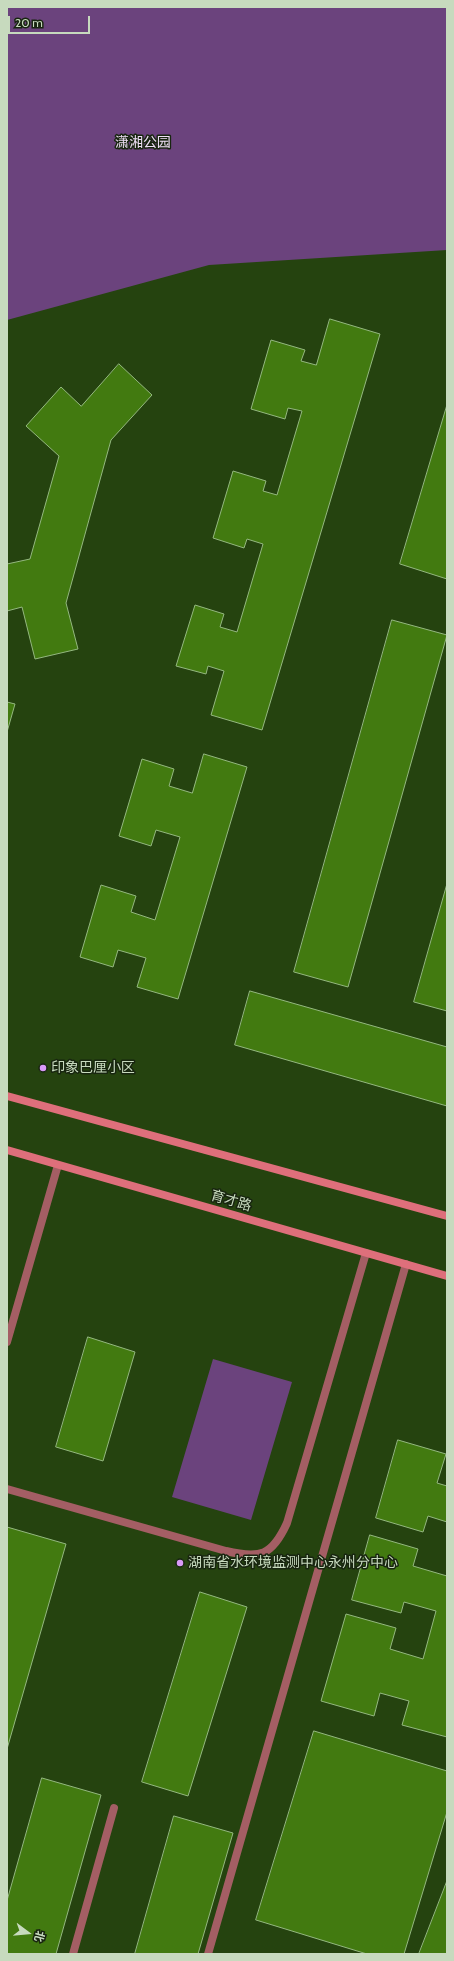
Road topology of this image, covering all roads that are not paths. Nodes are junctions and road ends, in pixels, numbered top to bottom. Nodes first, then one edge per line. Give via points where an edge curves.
1 (7, 1096) edge
2 (7, 1150) edge
3 (58, 1165) junction
4 (447, 1216) edge
5 (366, 1253) junction
6 (406, 1264) junction
7 (447, 1276) edge
8 (7, 1342) edge
9 (7, 1488) edge
10 (114, 1808) dead end
11 (73, 1954) edge
12 (208, 1954) edge

1 - 4 main road
2 - 3 main road, 育才路
3 - 5 main road, 育才路
3 - 8 street
5 - 6 main road, 育才路
5 - 9 street via 287,1523 278,1542 265,1552 247,1556 226,1551
6 - 7 main road, 育才路
6 - 12 street
10 - 11 street

